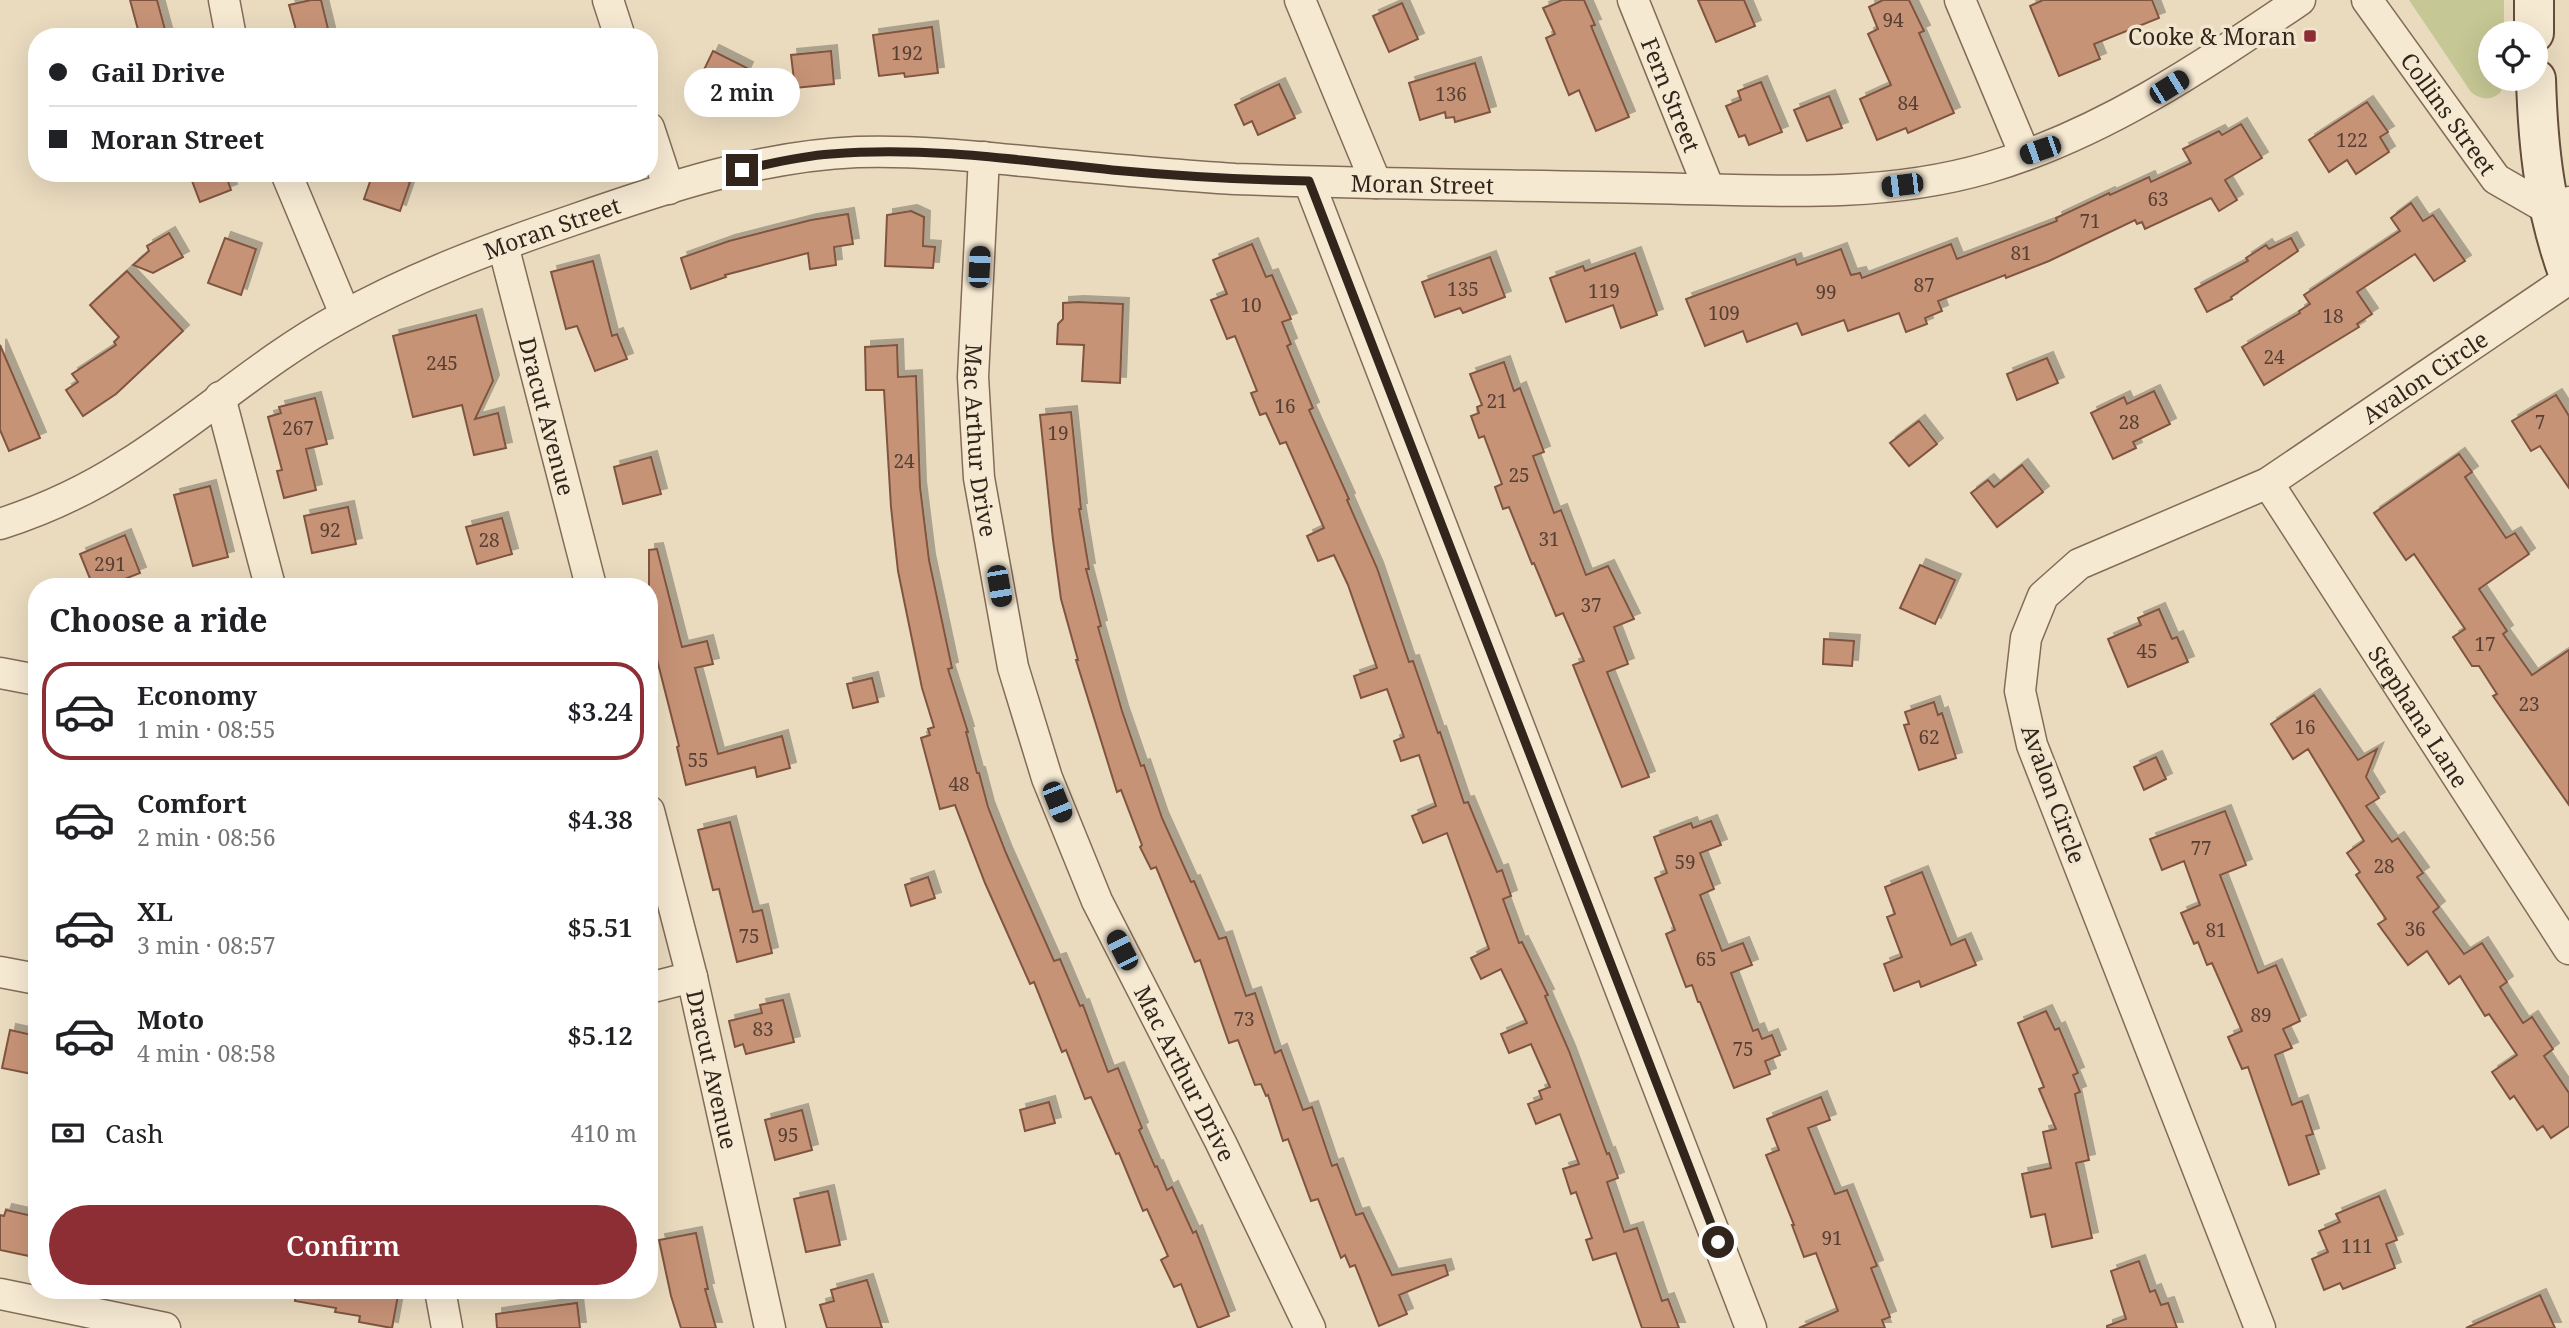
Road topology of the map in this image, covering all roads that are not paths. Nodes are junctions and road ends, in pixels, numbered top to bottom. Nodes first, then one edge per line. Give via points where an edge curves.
1 (224, 0) edge
2 (608, 0) edge
3 (1300, 0) edge
4 (1633, 0) edge
5 (1960, 0) edge
6 (2300, 0) edge
7 (2367, 0) edge
8 (2534, 0) edge
9 (2534, 21) edge
10 (229, 28) edge
11 (617, 28) edge
12 (2537, 91) edge
13 (2025, 155) junction
14 (658, 157) edge
15 (984, 157) junction
16 (1309, 181) junction
17 (290, 182) edge
18 (1376, 183) junction
19 (668, 189) junction
20 (1709, 189) junction
21 (2558, 205) edge
22 (503, 244) junction
23 (2569, 278) edge
24 (345, 314) junction
25 (220, 397) junction
26 (2268, 483) junction
27 (0, 524) edge
28 (268, 578) edge
29 (589, 578) edge
30 (0, 673) edge
31 (28, 678) edge
32 (658, 846) edge
33 (2569, 949) edge
34 (0, 972) edge
35 (28, 977) edge
36 (692, 977) junction
37 (658, 986) edge
38 (0, 1294) edge
39 (442, 1299) edge
40 (156, 1327) edge
41 (447, 1328) edge
42 (770, 1328) edge
43 (1310, 1328) edge
44 (1751, 1328) edge
45 (2260, 1328) edge

1 - 10 street
2 - 11 street
3 - 18 street
4 - 20 street, Fern Street
5 - 13 street
6 - 13 street, Moran Street via 2161,91 2100,124
7 - 21 street, Collins Street via 2496,179
8 - 9 main road
12 - 21 main road via 2539,141
13 - 20 street, Moran Street via 1966,174 1882,187
14 - 19 street
15 - 16 street, Moran Street via 1160,174
15 - 19 street, Moran Street via 829,154 774,162
15 - 43 street, Mac Arthur Drive via 973,377 979,478 1013,667 1047,778 1097,901
16 - 18 street, Moran Street
16 - 44 street
17 - 24 street
18 - 20 street, Moran Street
19 - 22 street, Moran Street
21 - 23 main road
22 - 24 street, Moran Street
22 - 29 street, Dracut Avenue
23 - 26 street, Avalon Circle
24 - 25 street, Moran Street
25 - 27 street, Moran Street via 111,475
25 - 28 street
26 - 33 street, Stephana Lane
26 - 45 street, Avalon Circle via 2079,564 2043,596 2026,638 2020,691 2032,745
30 - 31 street
32 - 36 street, Dracut Avenue
34 - 35 street
36 - 37 street
36 - 42 street, Dracut Avenue
38 - 40 street
39 - 41 street

